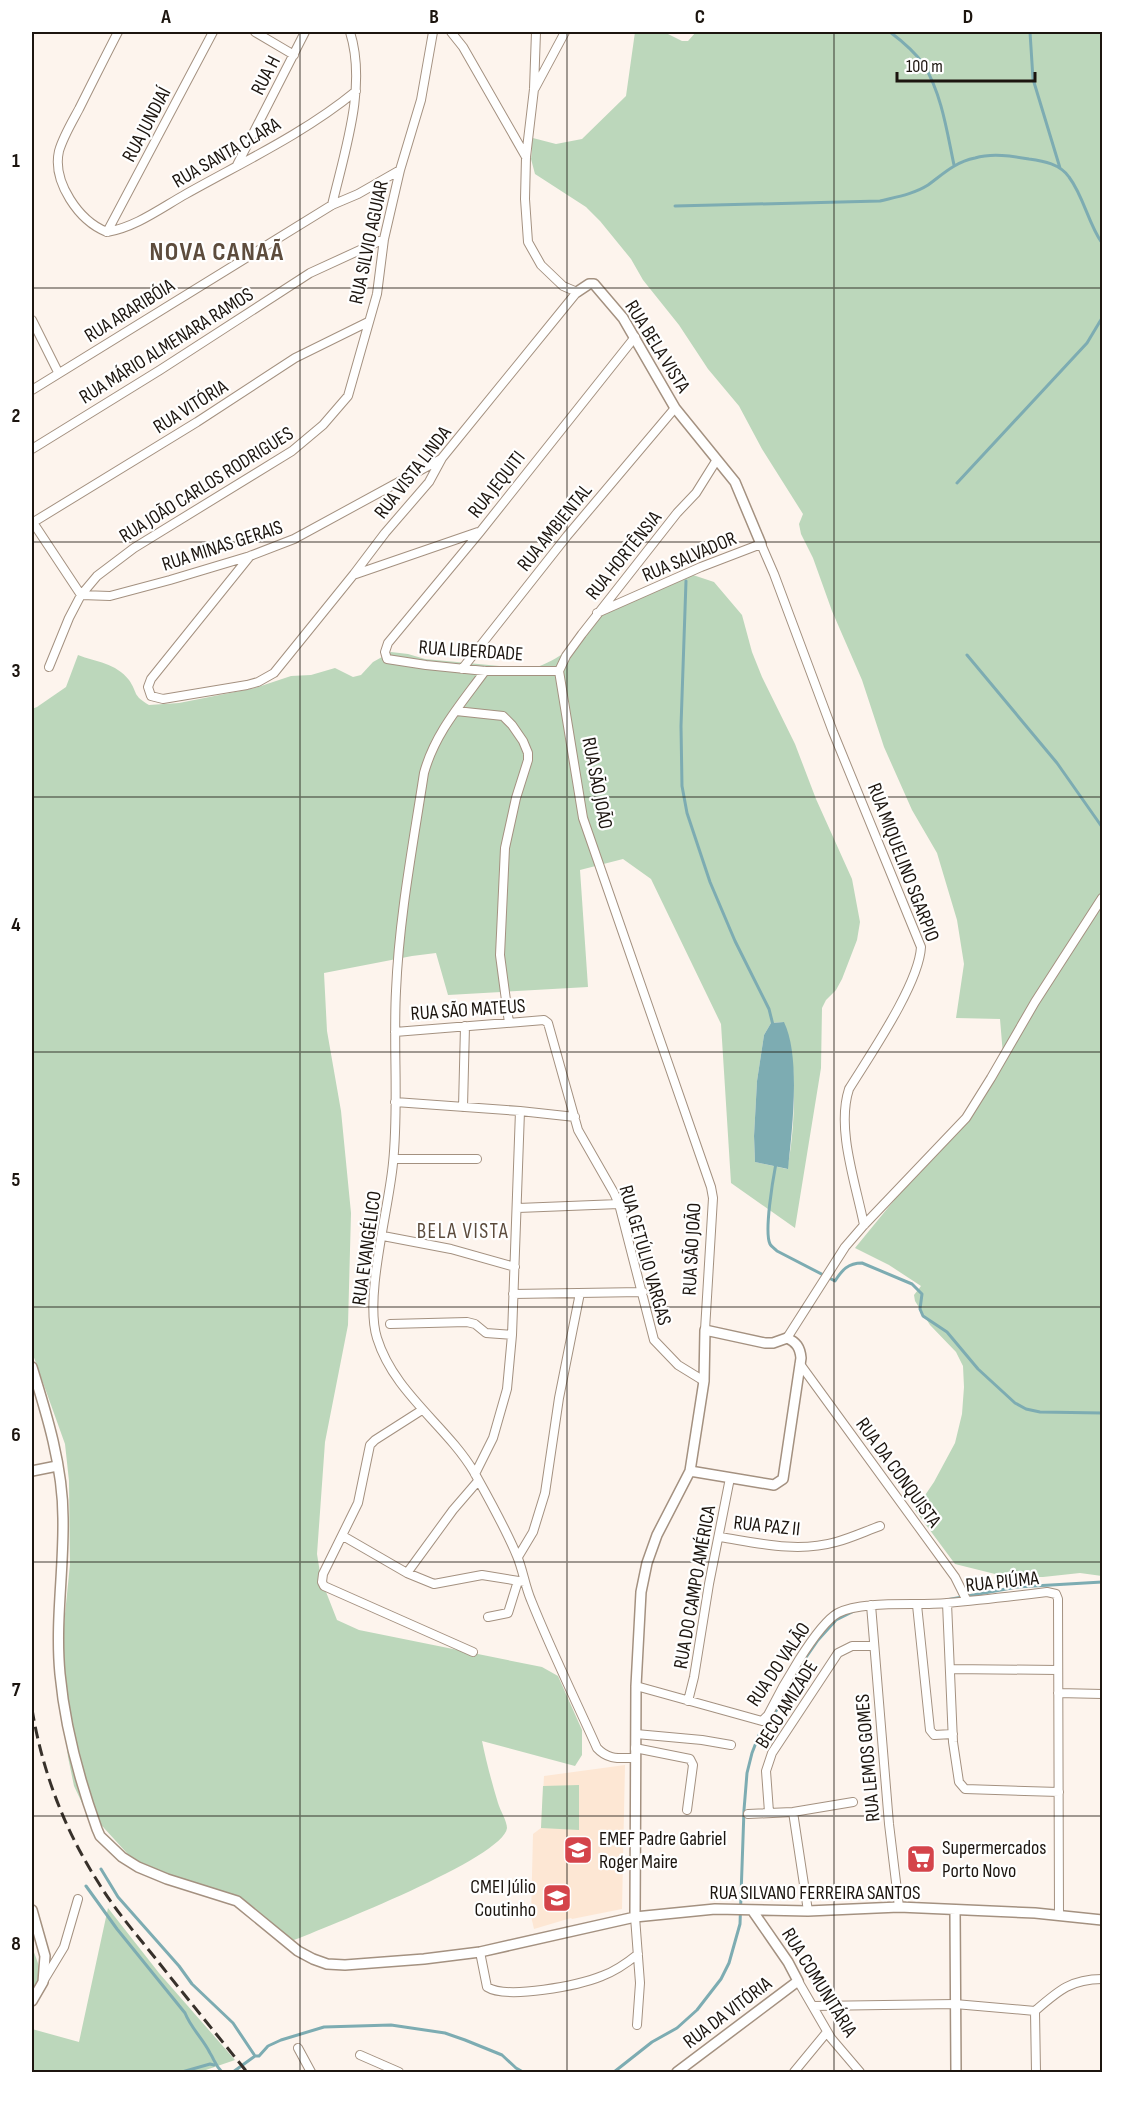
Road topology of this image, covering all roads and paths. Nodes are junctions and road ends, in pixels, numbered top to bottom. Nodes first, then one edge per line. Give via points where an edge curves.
1 (118, 32) edge
2 (213, 32) edge
3 (255, 32) edge
4 (305, 32) edge
5 (350, 32) edge
6 (433, 32) edge
7 (451, 32) edge
8 (536, 32) edge
9 (565, 32) edge
10 (294, 55) junction
11 (534, 89) junction
12 (356, 91) junction
13 (526, 157) junction
14 (237, 166) junction
15 (400, 170) junction
16 (332, 205) junction
17 (107, 232) junction
18 (384, 239) junction
19 (577, 292) junction
20 (32, 320) edge
21 (368, 322) junction
22 (635, 337) junction
23 (58, 372) junction
24 (32, 390) edge
25 (675, 408) junction
26 (32, 449) edge
27 (442, 458) junction
28 (716, 461) junction
29 (32, 522) edge
30 (480, 532) junction
31 (761, 544) junction
32 (250, 556) junction
33 (354, 574) junction
34 (81, 595) junction
35 (597, 614) junction
36 (385, 652) joint
37 (49, 667) dead end
38 (462, 669) junction
39 (485, 671) junction
40 (560, 671) junction
41 (456, 711) junction
42 (1102, 898) edge
43 (544, 1020) joint
44 (509, 1023) junction
45 (465, 1026) junction
46 (395, 1032) junction
47 (395, 1102) junction
48 (463, 1107) junction
49 (520, 1110) junction
50 (575, 1117) junction
51 (477, 1159) dead end
52 (394, 1160) junction
53 (618, 1204) junction
54 (518, 1208) junction
55 (864, 1225) junction
56 (383, 1236) junction
57 (515, 1267) junction
58 (643, 1292) junction
59 (580, 1293) junction
60 (513, 1294) junction
61 (390, 1324) dead end
62 (705, 1330) junction
63 (512, 1335) junction
64 (787, 1338) junction
65 (800, 1364) junction
66 (32, 1366) edge
67 (704, 1381) junction
68 (422, 1410) junction
69 (57, 1466) junction
70 (32, 1471) edge
71 (690, 1471) junction
72 (476, 1477) junction
73 (730, 1478) junction
74 (880, 1526) dead end
75 (343, 1536) junction
76 (720, 1537) junction
77 (518, 1557) junction
78 (407, 1573) junction
79 (521, 1581) junction
80 (967, 1601) junction
81 (947, 1603) junction
82 (871, 1605) junction
83 (917, 1605) junction
84 (488, 1617) dead end
85 (874, 1646) junction
86 (473, 1652) dead end
87 (950, 1669) junction
88 (1058, 1670) junction
89 (636, 1686) junction
90 (1058, 1693) junction
91 (1102, 1694) edge
92 (688, 1701) junction
93 (636, 1734) junction
94 (953, 1734) junction
95 (731, 1745) dead end
96 (635, 1753) junction
97 (1059, 1792) junction
98 (853, 1802) dead end
99 (687, 1810) dead end
100 (769, 1812) junction
101 (793, 1812) junction
102 (748, 1814) dead end
103 (78, 1899) dead end
104 (899, 1907) junction
105 (32, 1910) edge
106 (752, 1910) junction
107 (956, 1910) junction
108 (808, 1911) junction
109 (1059, 1915) junction
110 (635, 1917) junction
111 (1102, 1920) edge
112 (480, 1952) junction
113 (638, 1954) junction
114 (1102, 1979) edge
115 (798, 1981) junction
116 (43, 1982) junction
117 (32, 2001) edge
118 (955, 2004) junction
119 (813, 2006) junction
120 (1035, 2011) junction
121 (637, 2025) dead end
122 (827, 2032) junction
123 (298, 2048) dead end
124 (360, 2055) dead end
125 (858, 2072) edge
126 (311, 2073) edge
127 (399, 2073) edge
128 (677, 2073) edge
129 (794, 2073) edge
130 (956, 2073) edge
131 (1036, 2073) edge

1 - 17 street via 69,128 58,161 77,211
2 - 17 street, RUA JUNDIAÍ
3 - 10 street
4 - 10 street, RUA H
5 - 12 street via 357,65
6 - 15 street, RUA SILVIO AGUIAR via 420,100
7 - 13 street
8 - 11 street
9 - 11 street
10 - 14 street, RUA H
11 - 13 street
12 - 14 street, RUA SANTA CLARA
12 - 16 street
13 - 19 street via 528,242 541,265
14 - 17 street, RUA SANTA CLARA via 130,225
15 - 16 street, RUA ARARIBÓIA
15 - 18 street, RUA SILVIO AGUIAR
16 - 23 street, RUA ARARIBÓIA
18 - 21 street, RUA SILVIO AGUIAR via 377,294
18 - 26 street, RUA MÁRIO ALMENARA RAMOS via 310,273
19 - 22 street, RUA BELA VISTA via 589,284 596,286
19 - 27 street, RUA VISTA LINDA
20 - 23 street
21 - 29 street, RUA VITÓRIA via 295,358
21 - 34 street, RUA JOÃO CARLOS RODRIGUES via 350,391 323,425 292,452 134,548 97,576
22 - 25 street, RUA BELA VISTA
22 - 30 street, RUA JEQUITI
23 - 24 street, RUA ARARIBÓIA
25 - 28 street, RUA BELA VISTA
25 - 38 street, RUA AMBIENTAL
27 - 32 street, RUA MINAS GERAIS via 294,539
27 - 33 street, RUA VISTA LINDA via 429,482
28 - 31 street, RUA BELA VISTA via 735,482
28 - 35 street, RUA HORTÊNSIA via 696,493
29 - 34 street
30 - 33 street
30 - 36 street, RUA JEQUITI via 388,643
31 - 35 street, RUA SALVADOR
31 - 55 street, RUA MIQUELINO SGARPIO via 921,947 917,970 846,1100 844,1129
32 - 33 street, RUA VISTA LINDA via 151,679 151,696 163,699 247,686 274,673
32 - 34 street, RUA MINAS GERAIS via 110,596
34 - 37 street, RUA JOÃO CARLOS RODRIGUES
35 - 40 street, RUA HORTÊNSIA via 566,656
36 - 38 street, RUA LIBERDADE via 387,659
38 - 39 street, RUA LIBERDADE
39 - 40 street, RUA LIBERDADE
39 - 41 street, RUA EVANGÉLICO
40 - 62 street, RUA SÃO JOÃO via 583,818 711,1187
41 - 44 street via 503,717 528,753 505,848 500,955
41 - 46 street, RUA EVANGÉLICO via 436,740 424,773 404,911
42 - 55 street via 966,1118
43 - 44 street, RUA SÃO MATEUS
43 - 50 street, RUA GETÚLIO VARGAS via 551,1027
44 - 45 street, RUA SÃO MATEUS
45 - 46 street, RUA SÃO MATEUS
45 - 48 street
46 - 47 street, RUA EVANGÉLICO
47 - 48 street
47 - 52 street, RUA EVANGÉLICO
48 - 49 street
49 - 50 street
49 - 54 street
50 - 53 street, RUA GETÚLIO VARGAS via 583,1140
51 - 52 street
52 - 56 street, RUA EVANGÉLICO
53 - 54 street
53 - 58 street, RUA GETÚLIO VARGAS
54 - 57 street
55 - 64 street via 839,1256
56 - 57 street
56 - 68 street, RUA EVANGÉLICO via 373,1322 386,1360
57 - 60 street
58 - 59 street
58 - 67 street, RUA GETÚLIO VARGAS via 654,1340 678,1365
59 - 60 street
59 - 77 street via 557,1407 545,1493 533,1532
60 - 63 street
61 - 63 street via 467,1322 486,1333
62 - 64 street via 765,1343
62 - 67 street, RUA SÃO JOÃO
63 - 72 street via 507,1389 493,1438
64 - 65 street via 798,1345
65 - 73 street via 783,1479 774,1485
65 - 80 street, RUA DA CONQUISTA via 955,1577
66 - 69 street, RUA SILVANO FERREIRA SANTOS via 48,1417
67 - 71 street, RUA SÃO JOÃO
68 - 72 street, RUA EVANGÉLICO via 455,1443
68 - 75 street via 370,1444 362,1491
69 - 70 street
69 - 112 street, RUA SILVANO FERREIRA SANTOS via 63,1516 60,1675 80,1784 100,1836 138,1867 237,1901 298,1951 327,1964
71 - 73 street
71 - 89 street, RUA SÃO JOÃO via 647,1563 639,1616
72 - 77 street, RUA EVANGÉLICO
72 - 78 street
73 - 76 street, RUA DO CAMPO AMÉRICA
74 - 76 street, RUA PAZ II via 836,1543 807,1547 786,1548
75 - 78 street
75 - 86 street via 321,1579 324,1586
76 - 92 street, RUA DO CAMPO AMÉRICA
77 - 79 street, RUA EVANGÉLICO
78 - 79 street via 434,1584 482,1575
79 - 84 street via 508,1613
79 - 96 street, RUA EVANGÉLICO via 597,1748 609,1757
80 - 81 street, RUA PIÚMA
80 - 88 street, RUA PIÚMA via 1056,1594
81 - 83 street, RUA DO VALÃO
81 - 87 street
82 - 83 street, RUA DO VALÃO
82 - 85 street, RUA LEMOS GOMES
82 - 92 street, RUA DO VALÃO via 837,1614 826,1624 762,1721
83 - 94 street via 930,1730 934,1735
85 - 100 street, BECO AMIZADE via 852,1646 838,1653 772,1753 766,1771
85 - 104 street, RUA LEMOS GOMES
87 - 88 street
87 - 94 street
88 - 90 street
89 - 92 street, RUA DO VALÃO
89 - 93 street, RUA SÃO JOÃO
90 - 91 street
90 - 97 street
93 - 95 street
93 - 96 street, RUA SÃO JOÃO
94 - 97 street via 962,1787
96 - 99 street, RUA EVANGÉLICO via 690,1758 693,1765
96 - 110 street, RUA SÃO JOÃO
97 - 109 street
98 - 101 street
100 - 101 street
100 - 102 street
101 - 108 street
103 - 116 street via 64,1947
104 - 107 street, RUA SILVANO FERREIRA SANTOS
104 - 108 street, RUA SILVANO FERREIRA SANTOS
105 - 116 street via 45,1956
106 - 108 street, RUA SILVANO FERREIRA SANTOS
106 - 110 street, RUA SILVANO FERREIRA SANTOS via 715,1909
106 - 115 street, RUA COMUNITÁRIA
107 - 109 street, RUA SILVANO FERREIRA SANTOS
107 - 118 street
109 - 111 street, RUA SILVANO FERREIRA SANTOS
110 - 112 street, RUA SILVANO FERREIRA SANTOS
110 - 113 street
112 - 113 street via 487,1987 514,1992 573,1985 623,1967
113 - 121 street
114 - 120 street via 1071,1984
115 - 119 street, RUA COMUNITÁRIA
115 - 128 street, RUA DA VITÓRIA
116 - 117 street
118 - 119 street
118 - 120 street
118 - 130 street
119 - 122 street, RUA COMUNITÁRIA
120 - 131 street
122 - 125 street, RUA COMUNITÁRIA
122 - 129 street
123 - 126 street
124 - 127 street

